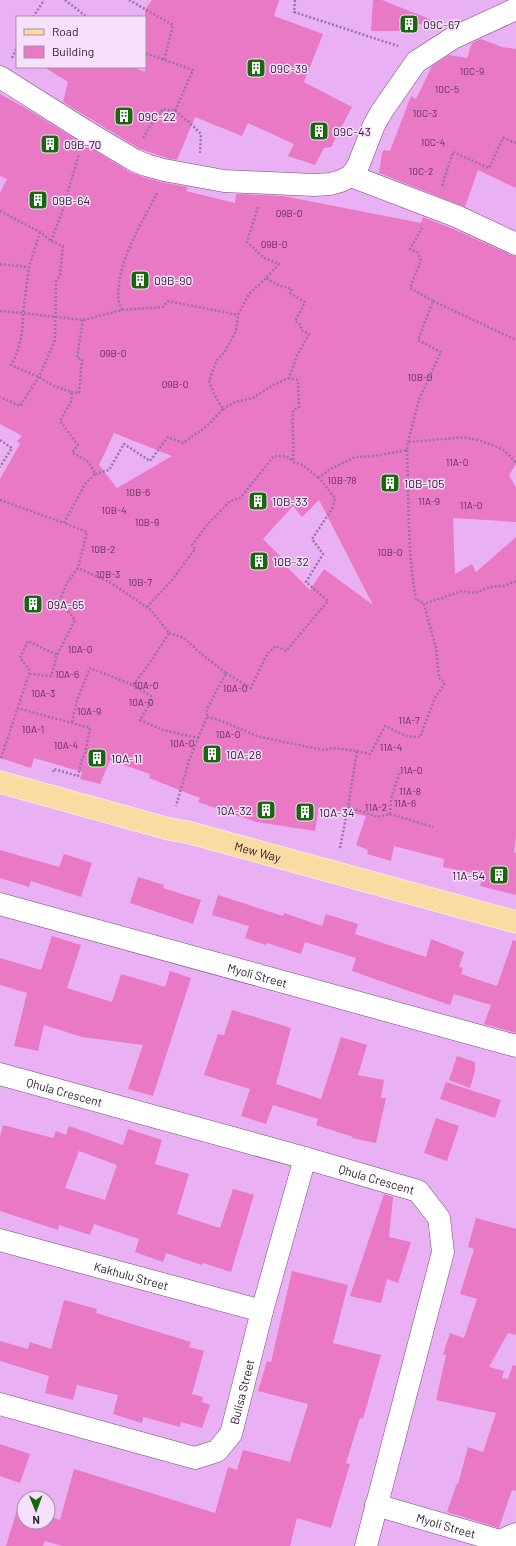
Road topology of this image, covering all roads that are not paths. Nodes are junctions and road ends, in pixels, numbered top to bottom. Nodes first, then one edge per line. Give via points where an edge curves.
1 (516, 9) edge
2 (0, 77) edge
3 (351, 176) junction
4 (516, 244) edge
5 (0, 782) edge
6 (0, 904) edge
7 (516, 922) edge
8 (516, 1046) edge
9 (0, 1074) edge
10 (305, 1158) junction
11 (0, 1240) edge
12 (262, 1311) junction
13 (0, 1404) edge
14 (376, 1505) junction
15 (516, 1534) edge
16 (366, 1546) edge

1 - 3 street via 453,38 416,62 374,125 358,166
2 - 3 street via 87,132 146,165 224,181 330,184 341,182
3 - 4 street via 456,216
5 - 7 main road, Mew Way
6 - 8 street, Myoli Street
9 - 10 street, Qhula Crescent
10 - 12 street, Bulisa Street
10 - 14 street, Qhula Crescent via 418,1191 439,1218 443,1252
11 - 12 street, Kakhulu Street
12 - 13 street, Bulisa Street via 231,1434 217,1450 195,1458
14 - 15 street, Myoli Street via 500,1541
14 - 16 street, Qhula Crescent

